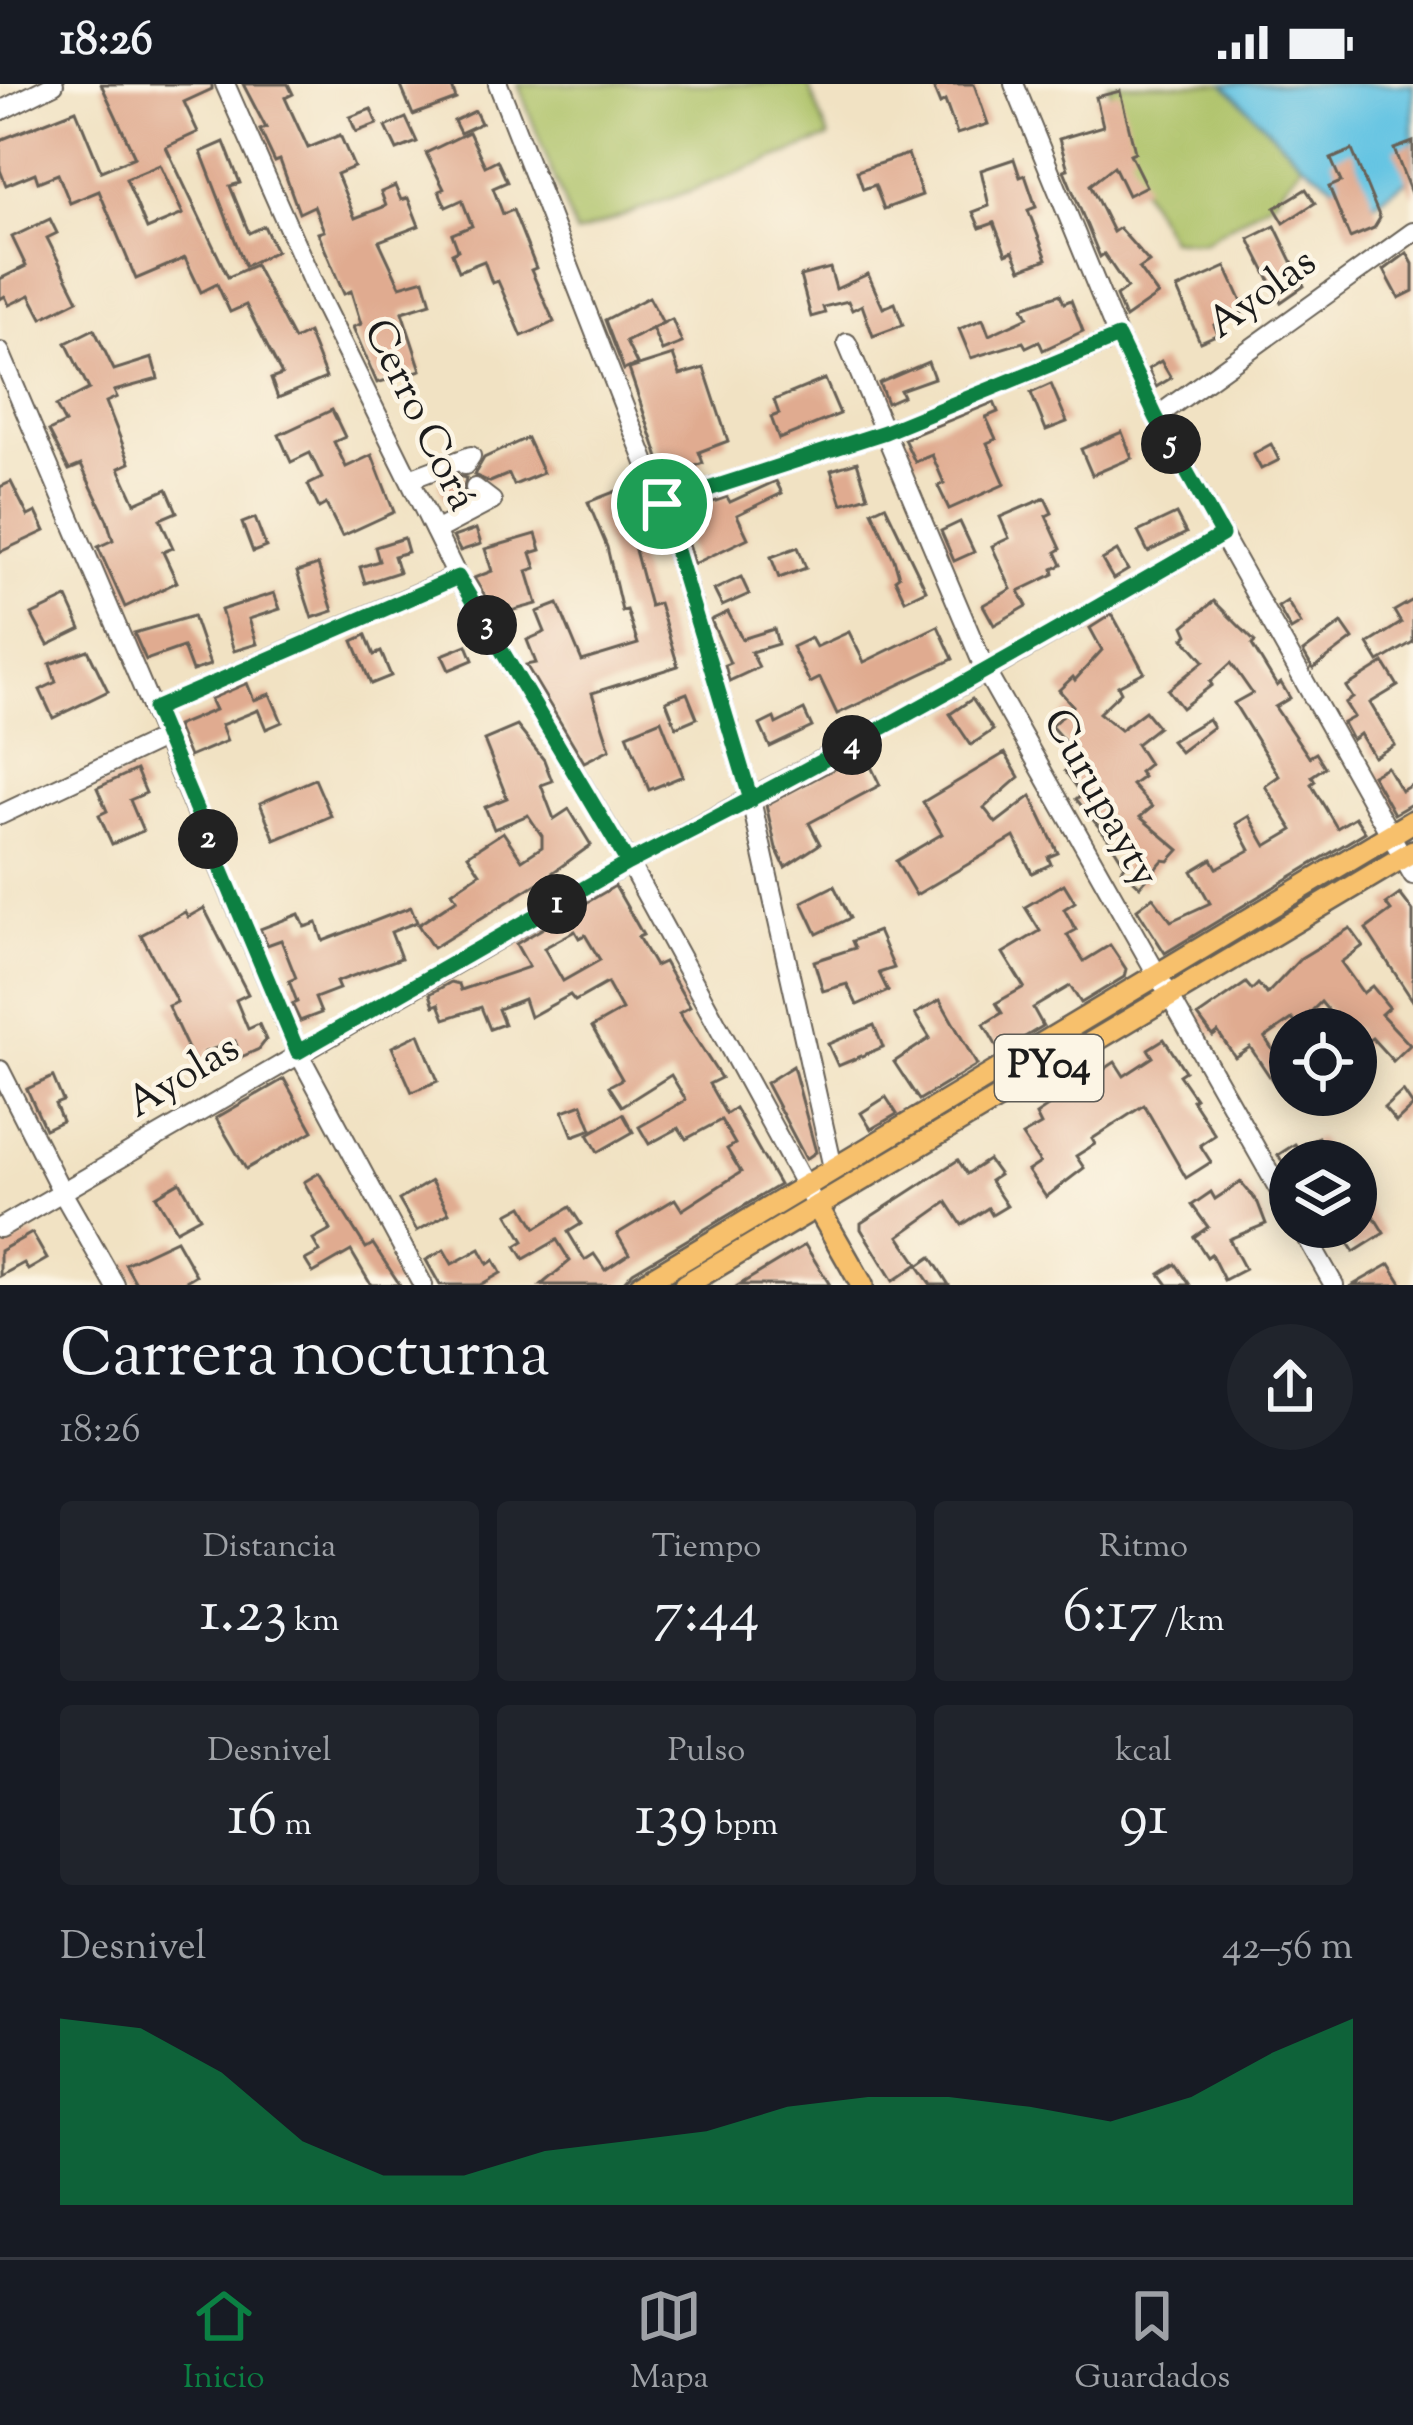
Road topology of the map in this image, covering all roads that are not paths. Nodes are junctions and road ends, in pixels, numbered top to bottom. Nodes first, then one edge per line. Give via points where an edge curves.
1 (54, 84) edge
2 (226, 84) edge
3 (498, 84) edge
4 (1014, 84) edge
5 (0, 111) edge
6 (1413, 232) edge
7 (1118, 337) junction
8 (847, 343) dead end
9 (0, 352) edge
10 (1156, 417) junction
11 (885, 432) junction
12 (465, 465) dead end
13 (410, 479) junction
14 (476, 488) dead end
15 (662, 504) junction
16 (435, 531) junction
17 (1222, 535) junction
18 (458, 577) junction
19 (986, 672) junction
20 (154, 709) junction
21 (165, 736) junction
22 (751, 800) junction
23 (0, 814) edge
24 (1413, 820) edge
25 (1389, 836) junction
26 (1409, 861) edge
27 (628, 863) junction
28 (1156, 976) junction
29 (1168, 998) junction
30 (298, 1052) junction
31 (0, 1070) edge
32 (833, 1168) junction
33 (1269, 1173) edge
34 (803, 1187) junction
35 (62, 1192) junction
36 (817, 1206) junction
37 (0, 1228) edge
38 (1312, 1248) edge
39 (115, 1285) edge
40 (423, 1285) edge
41 (641, 1285) edge
42 (686, 1285) edge
43 (862, 1285) edge
44 (1334, 1285) edge

1 - 5 street
2 - 13 street, Cerro Corá
3 - 15 street
4 - 7 street
6 - 10 street, Ayolas
7 - 10 street
7 - 11 street
8 - 11 street, Curupayty
9 - 20 street
10 - 17 street
11 - 15 street
11 - 19 street, Curupayty
12 - 13 street via 471,456
13 - 16 street, Cerro Corá
14 - 16 street via 492,501
15 - 22 street
16 - 18 street, Cerro Corá
17 - 19 street, Ayolas
17 - 25 street
18 - 20 street
18 - 27 street, Cerro Corá
19 - 22 street, Ayolas
19 - 28 street, Curupayty
20 - 21 street
21 - 23 street
21 - 30 street
22 - 27 street, Ayolas
22 - 32 street
24 - 25 main road, PY04
25 - 26 street
25 - 28 main road, PY04
26 - 29 main road, PY04
27 - 30 street, Ayolas
27 - 34 street, Cerro Corá
28 - 29 street, Curupayty
28 - 32 main road, PY04
29 - 33 street, Curupayty
29 - 36 main road, PY04
30 - 35 street, Ayolas
30 - 40 street
31 - 35 street
32 - 34 main road, PY04
34 - 36 street, Cerro Corá
34 - 41 main road, PY04
35 - 37 street, Ayolas
35 - 39 street
36 - 42 main road, PY04
36 - 43 main road
38 - 44 street

